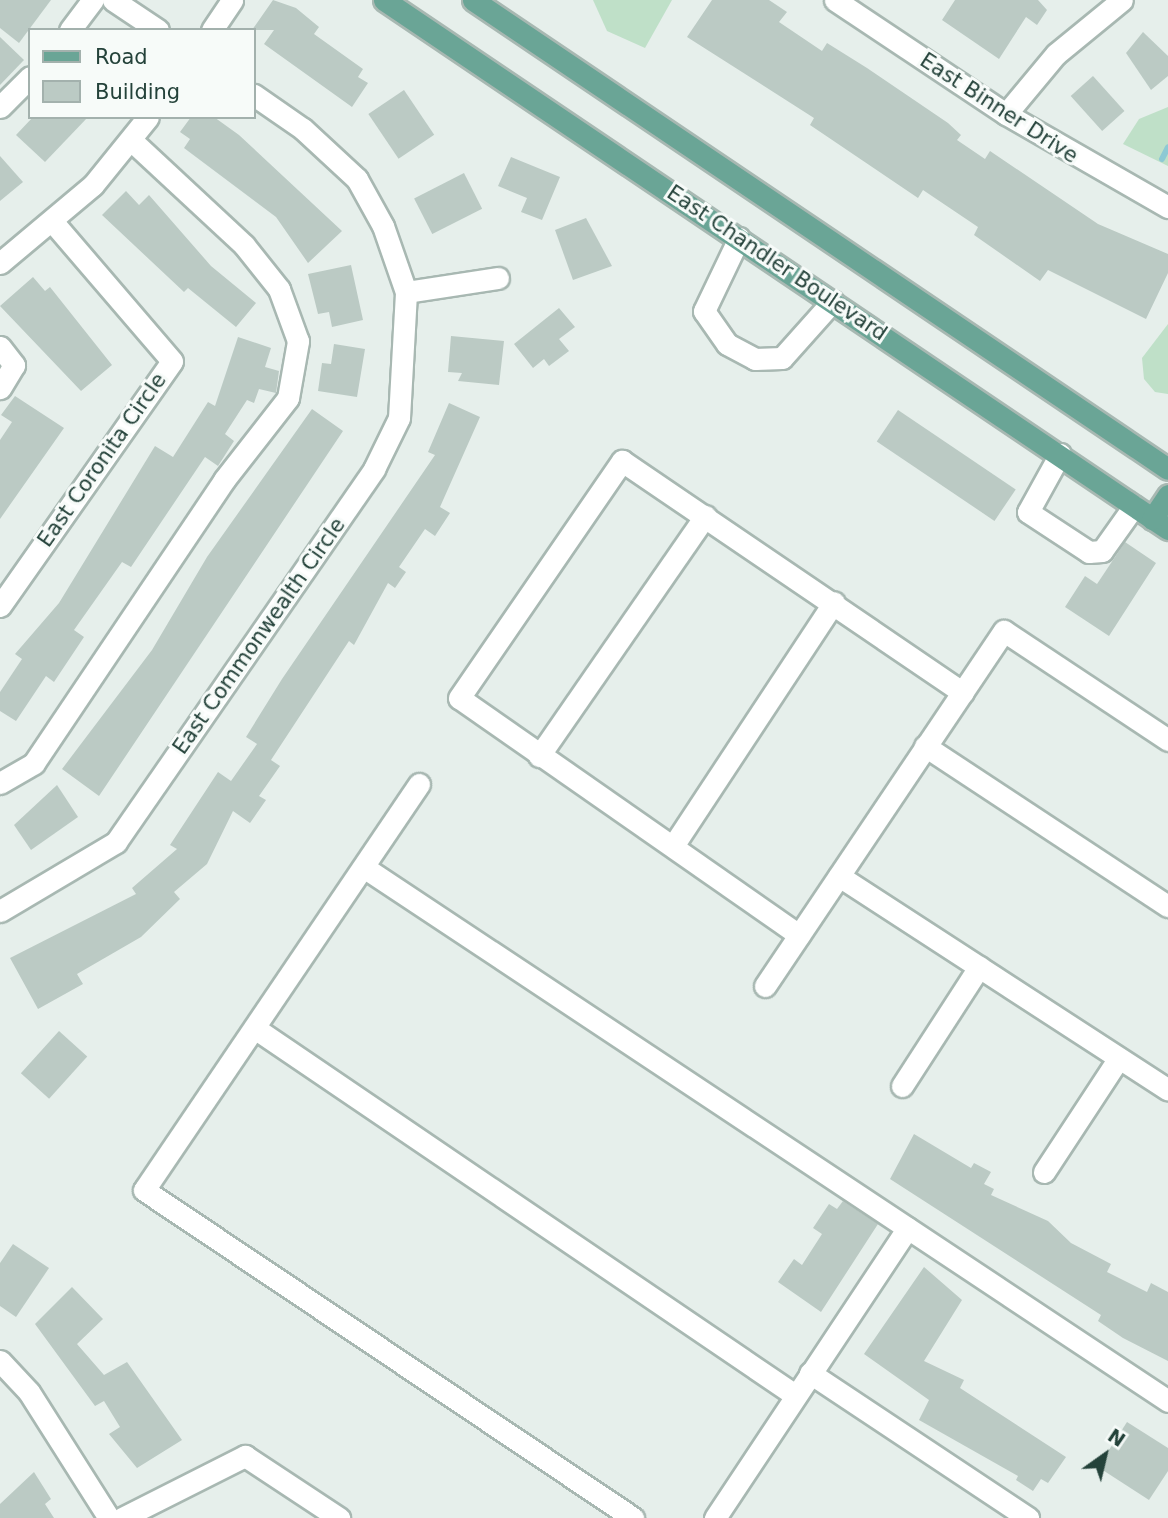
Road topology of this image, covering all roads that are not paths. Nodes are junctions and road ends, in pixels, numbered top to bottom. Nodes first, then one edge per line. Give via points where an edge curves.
1 (93, 0) edge
2 (113, 0) edge
3 (232, 0) edge
4 (384, 0) edge
5 (473, 0) edge
6 (835, 0) edge
7 (1122, 0) edge
8 (72, 28) edge
9 (155, 28) edge
10 (213, 28) edge
11 (28, 79) edge
12 (256, 96) edge
13 (0, 107) edge
14 (1006, 114) junction
15 (146, 119) edge
16 (131, 139) junction
17 (1168, 207) edge
18 (52, 222) junction
19 (740, 238) junction
20 (0, 263) edge
21 (498, 278) dead end
22 (406, 292) junction
23 (833, 301) junction
24 (0, 347) edge
25 (0, 388) edge
26 (1060, 454) junction
27 (1168, 469) edge
28 (1168, 495) edge
29 (1134, 506) junction
30 (705, 516) junction
31 (1160, 524) edge
32 (834, 602) junction
33 (0, 606) edge
34 (962, 693) junction
35 (1168, 740) edge
36 (925, 746) junction
37 (539, 756) junction
38 (0, 783) edge
39 (419, 784) dead end
40 (673, 846) junction
41 (365, 868) junction
42 (839, 876) junction
43 (1168, 906) edge
44 (0, 911) edge
45 (799, 935) junction
46 (979, 967) junction
47 (765, 986) dead end
48 (256, 1029) junction
49 (1119, 1058) junction
50 (902, 1086) dead end
51 (1168, 1090) edge
52 (1044, 1172) dead end
53 (908, 1228) junction
54 (0, 1361) edge
55 (810, 1373) junction
56 (795, 1395) junction
57 (1168, 1401) edge
58 (109, 1518) edge
59 (122, 1518) edge
60 (339, 1518) edge
61 (633, 1518) edge
62 (715, 1518) edge
63 (1028, 1518) edge

1 - 8 street
2 - 9 street
3 - 10 street
4 - 19 main road, East Chandler Boulevard
5 - 27 main road
6 - 14 street, East Binner Drive
7 - 14 street via 1056,54
11 - 13 street
12 - 22 street, East Commonwealth Circle via 303,129 356,179 383,226
14 - 17 street, East Binner Drive
15 - 16 street
16 - 18 street
16 - 38 street via 244,245 279,289 298,341 288,398 224,480 34,763
18 - 20 street
18 - 33 street, East Coronita Circle via 172,361
19 - 23 main road, East Chandler Boulevard
19 - 23 street via 704,312 727,344 755,359 782,358
21 - 22 street
22 - 44 street, East Commonwealth Circle via 399,418 374,469 116,842
23 - 26 main road, East Chandler Boulevard
24 - 25 street via 14,365
26 - 29 main road, East Chandler Boulevard
26 - 29 street via 1028,512 1089,552 1102,551
28 - 31 main road
29 - 31 main road, East Chandler Boulevard
30 - 32 street
30 - 37 street
30 - 37 street via 622,461 459,698
32 - 34 street
32 - 40 street
34 - 35 street via 1004,631
34 - 36 street
36 - 42 street
36 - 43 street
37 - 40 street
39 - 41 street
40 - 45 street
41 - 48 street
41 - 53 street
42 - 45 street
42 - 46 street
45 - 47 street
46 - 49 street
46 - 50 street
48 - 56 street
48 - 61 street via 144,1190
49 - 51 street
49 - 52 street
53 - 55 street
53 - 57 street
54 - 58 street via 29,1392
55 - 56 street
55 - 63 street
56 - 62 street
59 - 60 street via 245,1456

